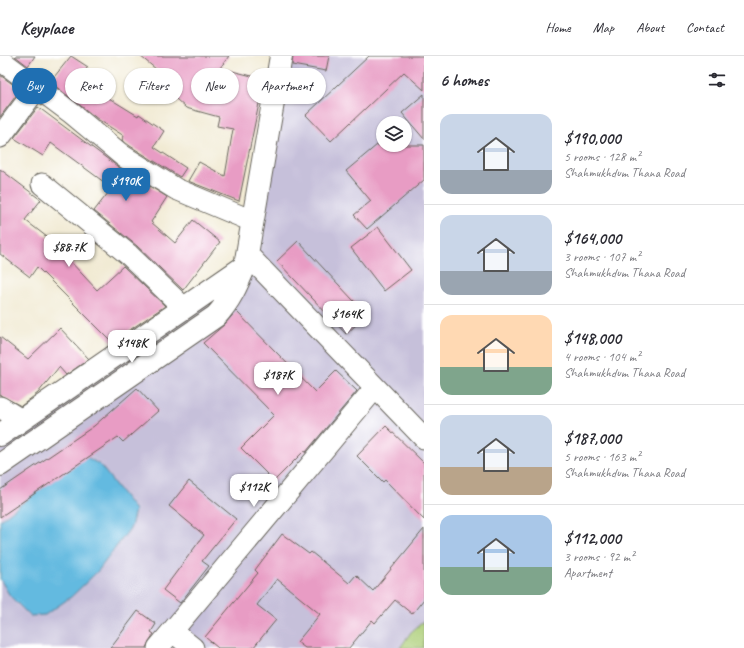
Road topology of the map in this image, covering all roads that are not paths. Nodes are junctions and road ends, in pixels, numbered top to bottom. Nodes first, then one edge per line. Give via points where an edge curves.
1 (281, 56) edge
2 (0, 60) edge
3 (12, 69) edge
4 (57, 103) edge
5 (25, 104) edge
6 (0, 137) edge
7 (42, 184) dead end
8 (252, 221) junction
9 (246, 260) junction
10 (184, 308) junction
11 (375, 388) junction
12 (0, 407) edge
13 (21, 420) junction
14 (0, 435) edge
15 (424, 438) edge
16 (0, 465) edge
17 (172, 632) junction
18 (158, 648) edge
19 (193, 648) edge

1 - 8 main road
2 - 3 street
4 - 8 street via 123,156 176,189
5 - 6 street
7 - 10 street via 129,255
8 - 9 main road
9 - 10 main road
9 - 11 street
9 - 16 main road via 233,295 216,316
10 - 13 main road
11 - 15 street
11 - 17 street
12 - 13 street
13 - 14 main road
17 - 18 street
17 - 19 street

